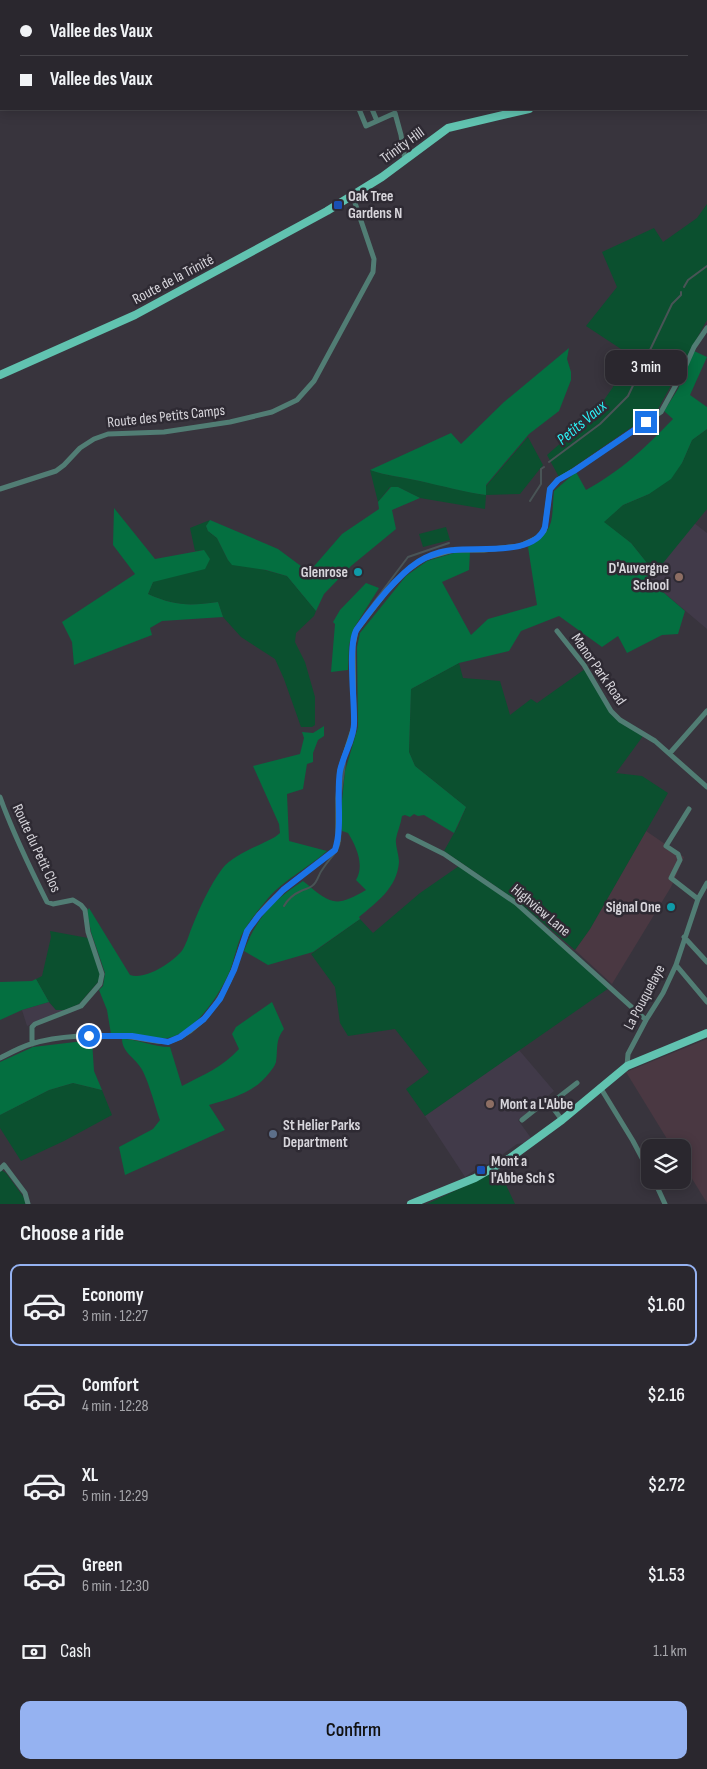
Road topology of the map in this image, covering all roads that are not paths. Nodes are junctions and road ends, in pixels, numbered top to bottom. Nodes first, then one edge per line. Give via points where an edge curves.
1 (359, 110) edge
2 (372, 110) edge
3 (525, 110) edge
4 (377, 121) junction
5 (405, 160) junction
6 (353, 196) junction
7 (707, 328) edge
8 (0, 375) edge
9 (0, 489) edge
10 (557, 631) dead end
11 (707, 711) edge
12 (701, 718) junction
13 (707, 724) edge
14 (670, 754) junction
15 (707, 787) edge
16 (0, 797) edge
17 (689, 809) dead end
18 (8, 819) junction
19 (0, 822) edge
20 (408, 836) dead end
21 (707, 883) edge
22 (698, 899) junction
23 (684, 937) junction
24 (707, 962) edge
25 (676, 965) junction
26 (707, 1002) edge
27 (646, 1020) junction
28 (707, 1033) edge
29 (32, 1044) junction
30 (0, 1058) edge
31 (627, 1066) junction
32 (577, 1083) dead end
33 (600, 1088) junction
34 (550, 1104) junction
35 (522, 1120) dead end
36 (562, 1120) junction
37 (641, 1155) edge
38 (0, 1169) edge
39 (658, 1189) edge
40 (28, 1204) edge
41 (410, 1204) edge
42 (666, 1204) edge

1 - 4 street via 366,126
2 - 4 street
3 - 5 main road, Trinity Hill via 448,128
4 - 5 street via 395,113
5 - 6 main road, Trinity Hill
6 - 8 main road, Route de la Trinité via 134,316
6 - 9 street, Route des Petits Camps via 368,236 374,259 373,272 314,381 297,400 272,412 230,422 164,432 108,434 80,448 56,471
7 - 29 street via 661,412 558,480 550,489 544,532 520,546 453,550 425,558 405,572 386,592 356,631 353,646 354,726 340,770 335,850 283,890 259,915 247,931 220,999 204,1019 168,1042 121,1036 73,1037
10 - 14 street, Manor Park Road via 584,665 611,711
11 - 12 street
12 - 13 street
12 - 14 street
14 - 15 street, Manor Park Road
16 - 18 street, Route du Petit Clos
17 - 22 street via 666,846 678,854 680,860 671,878
18 - 19 street
18 - 29 street, Route du Petit Clos via 47,902 73,900 85,910 88,932 102,974 100,984 81,1006 35,1024
20 - 27 street, Highview Lane via 444,854 516,903
21 - 22 street, La Pouquelaye
22 - 23 street, La Pouquelaye
23 - 24 street
23 - 25 street, La Pouquelaye
25 - 26 street
25 - 27 street, La Pouquelaye
27 - 31 street, La Pouquelaye via 628,1054
28 - 31 main road
29 - 30 street
31 - 33 main road
32 - 34 street
33 - 36 main road
33 - 37 street
34 - 35 street via 547,1100
34 - 36 street
36 - 41 main road via 510,1158 475,1178
38 - 40 street via 4,1165 25,1194
39 - 42 street

